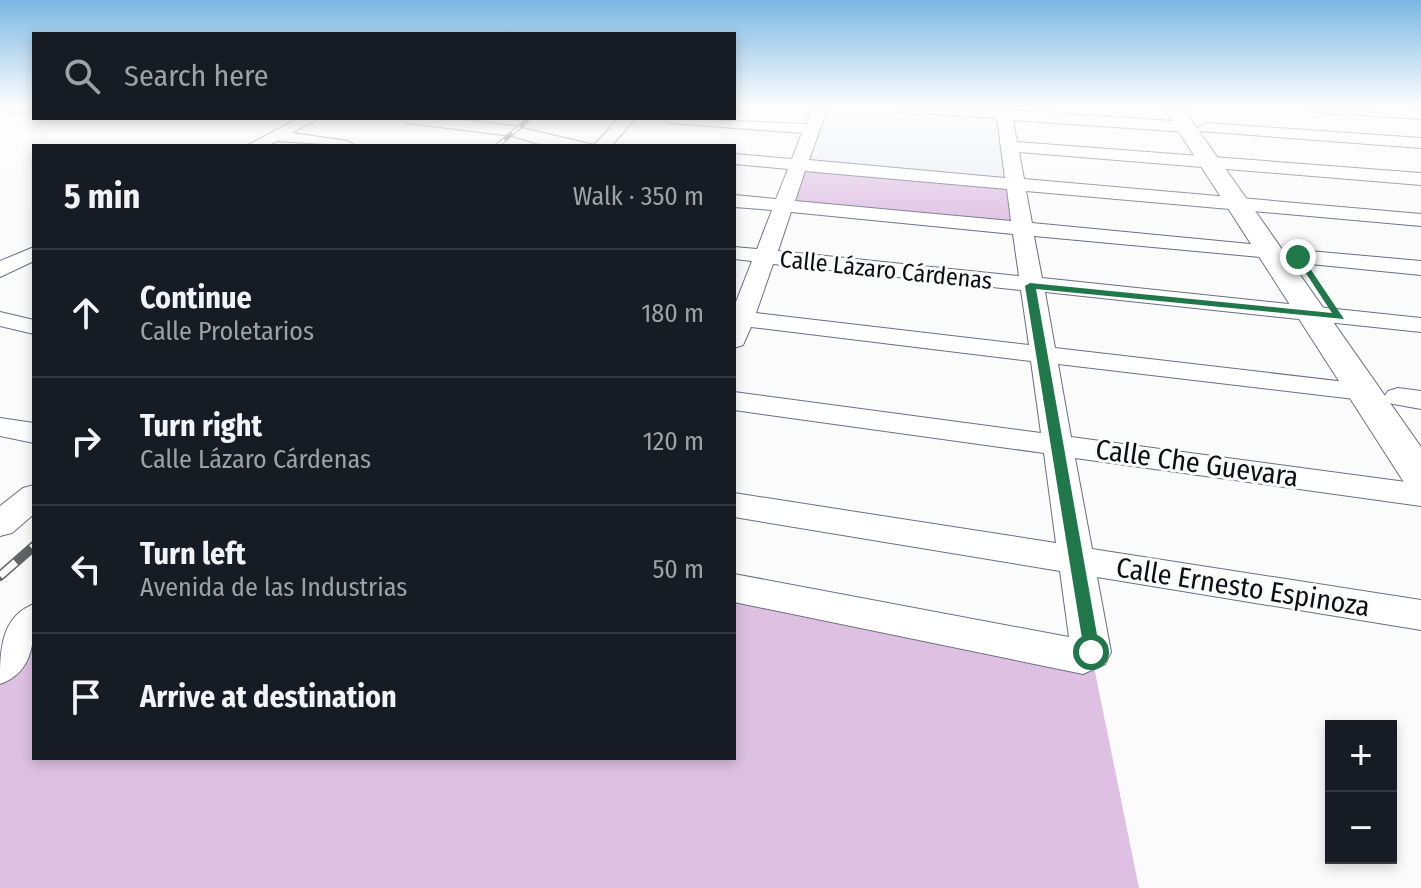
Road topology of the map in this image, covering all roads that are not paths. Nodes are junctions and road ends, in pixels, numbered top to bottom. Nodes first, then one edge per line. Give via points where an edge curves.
1 (804, 148) edge
2 (1007, 148) edge
3 (1039, 148) edge
4 (1211, 148) edge
5 (736, 159) edge
6 (1220, 162) junction
7 (797, 164) junction
8 (1421, 179) edge
9 (1013, 184) junction
10 (736, 201) edge
11 (785, 205) junction
12 (1250, 206) junction
13 (1421, 220) edge
14 (1020, 227) junction
15 (736, 253) edge
16 (32, 254) edge
17 (1284, 255) junction
18 (765, 256) junction
19 (1421, 268) edge
20 (0, 270) edge
21 (1030, 286) junction
22 (1326, 315) junction
23 (0, 319) edge
24 (737, 325) edge
25 (1421, 325) edge
26 (32, 327) edge
27 (1041, 354) junction
28 (1363, 392) junction
29 (1409, 398) edge
30 (736, 401) edge
31 (0, 427) edge
32 (1421, 430) edge
33 (32, 433) edge
34 (1055, 443) junction
35 (1421, 477) edge
36 (1421, 495) edge
37 (32, 498) edge
38 (736, 505) edge
39 (0, 524) edge
40 (1076, 559) junction
41 (736, 588) edge
42 (1421, 615) edge
43 (32, 623) edge
44 (0, 667) edge

1 - 7 street
2 - 9 street
3 - 6 street
4 - 6 main road
5 - 7 street
6 - 8 street
6 - 12 main road
7 - 9 street
7 - 11 street
9 - 12 street
9 - 14 street
10 - 11 street
11 - 14 street
11 - 18 street
12 - 13 street
12 - 17 main road
14 - 17 street
14 - 21 street
15 - 18 street, Calle Lázaro Cárdenas
16 - 20 street
17 - 19 street
17 - 22 main road
18 - 21 street, Calle Lázaro Cárdenas
18 - 24 street
21 - 22 street, Calle Lázaro Cárdenas
21 - 27 street
22 - 25 street, Calle Lázaro Cárdenas
22 - 28 main road
22 - 29 main road
23 - 26 street
24 - 27 street
27 - 28 street
27 - 34 street
28 - 35 main road
29 - 32 main road
30 - 34 street, Calle Che Guevara
31 - 33 street
34 - 36 street, Calle Che Guevara
34 - 40 street
37 - 39 street
38 - 40 street, Calle Ernesto Espinoza
40 - 41 street via 1089,657
40 - 42 street, Calle Ernesto Espinoza
43 - 44 street

